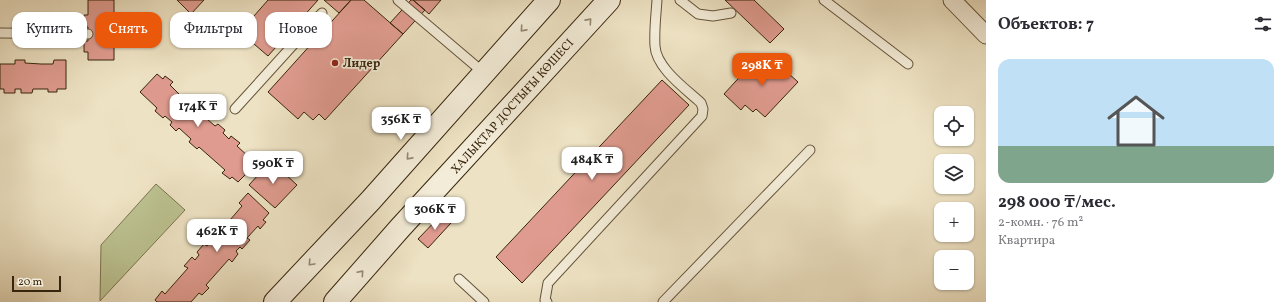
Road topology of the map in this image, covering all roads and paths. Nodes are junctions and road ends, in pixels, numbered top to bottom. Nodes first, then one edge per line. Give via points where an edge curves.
1 (398, 0) edge
2 (549, 0) edge
3 (609, 0) edge
4 (657, 0) edge
5 (680, 0) edge
6 (824, 0) edge
7 (952, 0) edge
8 (731, 13) dead end
9 (0, 33) edge
10 (88, 34) dead end
11 (986, 35) edge
12 (290, 48) edge
13 (908, 64) dead end
14 (484, 73) junction
15 (235, 109) dead end
16 (810, 150) dead end
17 (459, 279) dead end
18 (275, 302) edge
19 (335, 302) edge
20 (484, 302) edge
21 (547, 302) edge
22 (664, 302) edge

1 - 14 lane
2 -> 14 main road
19 -> 3 main road, ХАЛЫҚТАР ДОСТЫҒЫ КӨШЕСІ
4 - 21 lane via 655,48 658,58 663,67 701,103 702,116 548,283 545,292
5 - 8 lane via 698,14 713,16
6 - 13 lane
7 - 11 street
9 - 10 lane
12 - 15 lane
14 -> 18 main road via 371,200
16 - 22 lane
17 - 20 lane

